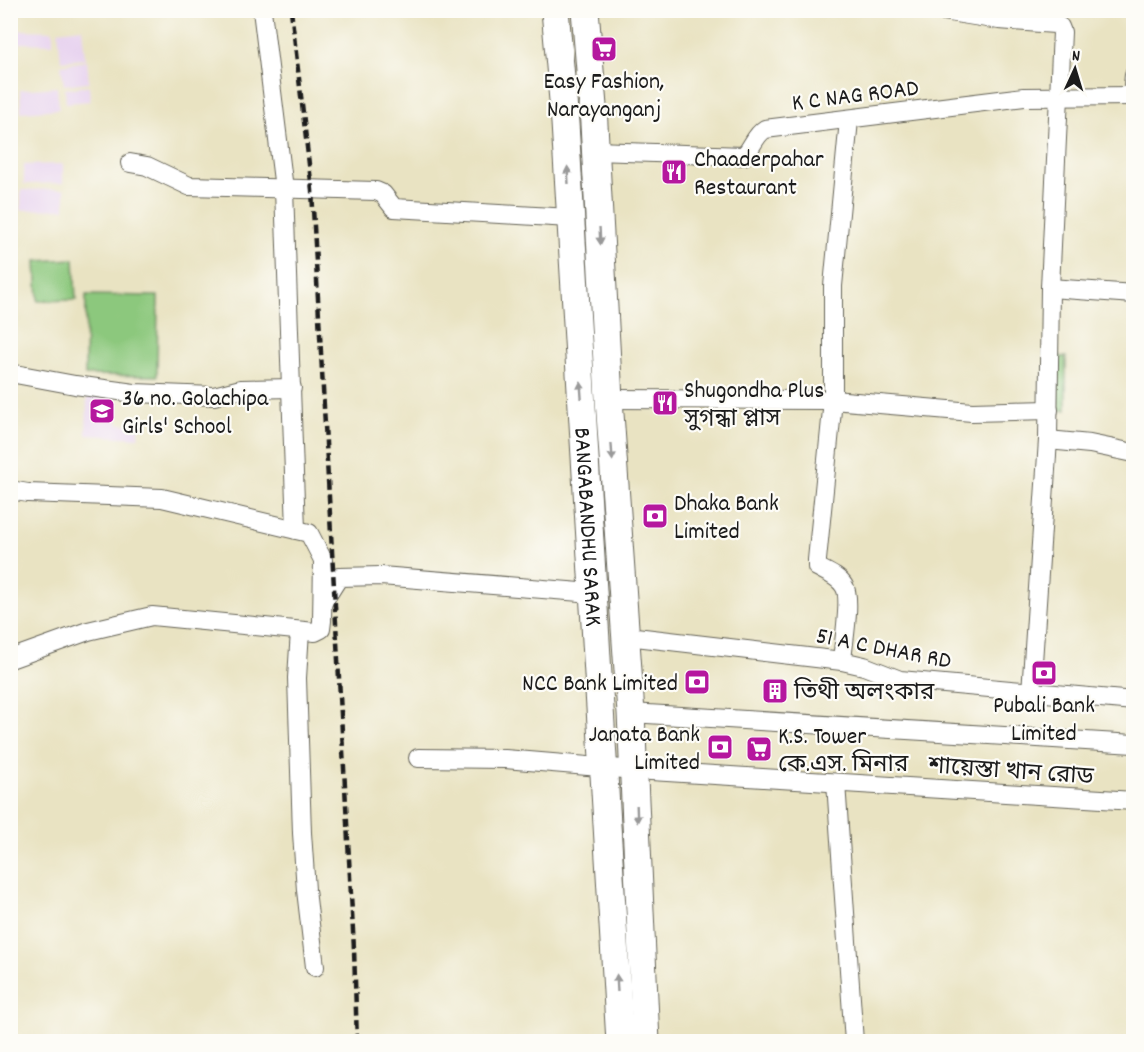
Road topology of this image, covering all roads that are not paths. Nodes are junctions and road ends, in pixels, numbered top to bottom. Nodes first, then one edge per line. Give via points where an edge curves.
1 (262, 10) edge
2 (555, 10) edge
3 (585, 10) edge
4 (937, 10) edge
5 (999, 15) edge
6 (1134, 75) edge
7 (1133, 96) edge
8 (1058, 98) junction
9 (849, 120) junction
10 (595, 151) junction
11 (130, 163) dead end
12 (284, 189) junction
13 (570, 218) junction
14 (1050, 288) junction
15 (1134, 294) edge
16 (10, 373) edge
17 (292, 388) junction
18 (609, 399) junction
19 (833, 400) junction
20 (1049, 410) junction
21 (1048, 440) junction
22 (1134, 453) edge
23 (10, 490) edge
24 (296, 530) junction
25 (593, 593) junction
26 (322, 604) junction
27 (300, 631) junction
28 (627, 636) junction
29 (10, 659) edge
30 (842, 661) junction
31 (1031, 692) junction
32 (1134, 701) edge
33 (632, 713) junction
34 (1134, 744) edge
35 (418, 758) dead end
36 (604, 767) junction
37 (635, 770) junction
38 (836, 783) junction
39 (1134, 801) edge
40 (315, 967) dead end
41 (620, 1041) edge
42 (646, 1041) edge
43 (854, 1041) edge

1 - 12 street
13 -> 2 main road, BANGABANDHU SARAK
3 - 10 main road, BANGABANDHU SARAK
4 - 5 street
5 - 8 street via 1060,27
6 - 7 street
7 - 8 street, K C NAG ROAD
8 - 9 street, K C NAG ROAD via 1024,98
8 - 14 street
9 - 10 street, K C NAG ROAD via 765,129 744,156
9 - 19 street via 833,286
10 -> 18 main road, BANGABANDHU SARAK
11 - 12 street via 147,166 189,186
12 - 13 street via 376,191 394,208
12 - 17 street
25 -> 13 main road, BANGABANDHU SARAK
14 - 15 street
14 - 20 street
16 - 17 street via 134,393 214,396 241,389
17 - 24 street
18 - 19 street
18 -> 28 main road, BANGABANDHU SARAK
19 - 20 street via 972,412
19 - 30 street via 817,560 818,567 846,588
20 - 21 street
21 - 22 street
21 - 31 street
23 - 24 street via 162,498
24 - 26 street via 309,533 323,560
25 - 26 street via 381,576 339,577
25 - 36 main road, BANGABANDHU SARAK
26 - 27 street via 321,629
27 - 29 street via 152,616 88,631
27 - 40 street via 297,678 302,833
28 - 30 street, 51 A C DHAR RD
28 - 33 main road, BANGABANDHU SARAK
30 - 31 street, 51 A C DHAR RD via 900,680
31 - 32 street, 51 A C DHAR RD
33 - 34 street
33 - 37 main road, BANGABANDHU SARAK
35 - 36 street, শায়েস্তা খান রোড via 505,759
36 - 37 street, শায়েস্তা খান রোড
41 -> 36 main road, BANGABANDHU SARAK
37 - 38 street, শায়েস্তা খান রোড
37 -> 42 main road, BANGABANDHU SARAK
38 - 39 street, শায়েস্তা খান রোড
38 - 43 street

